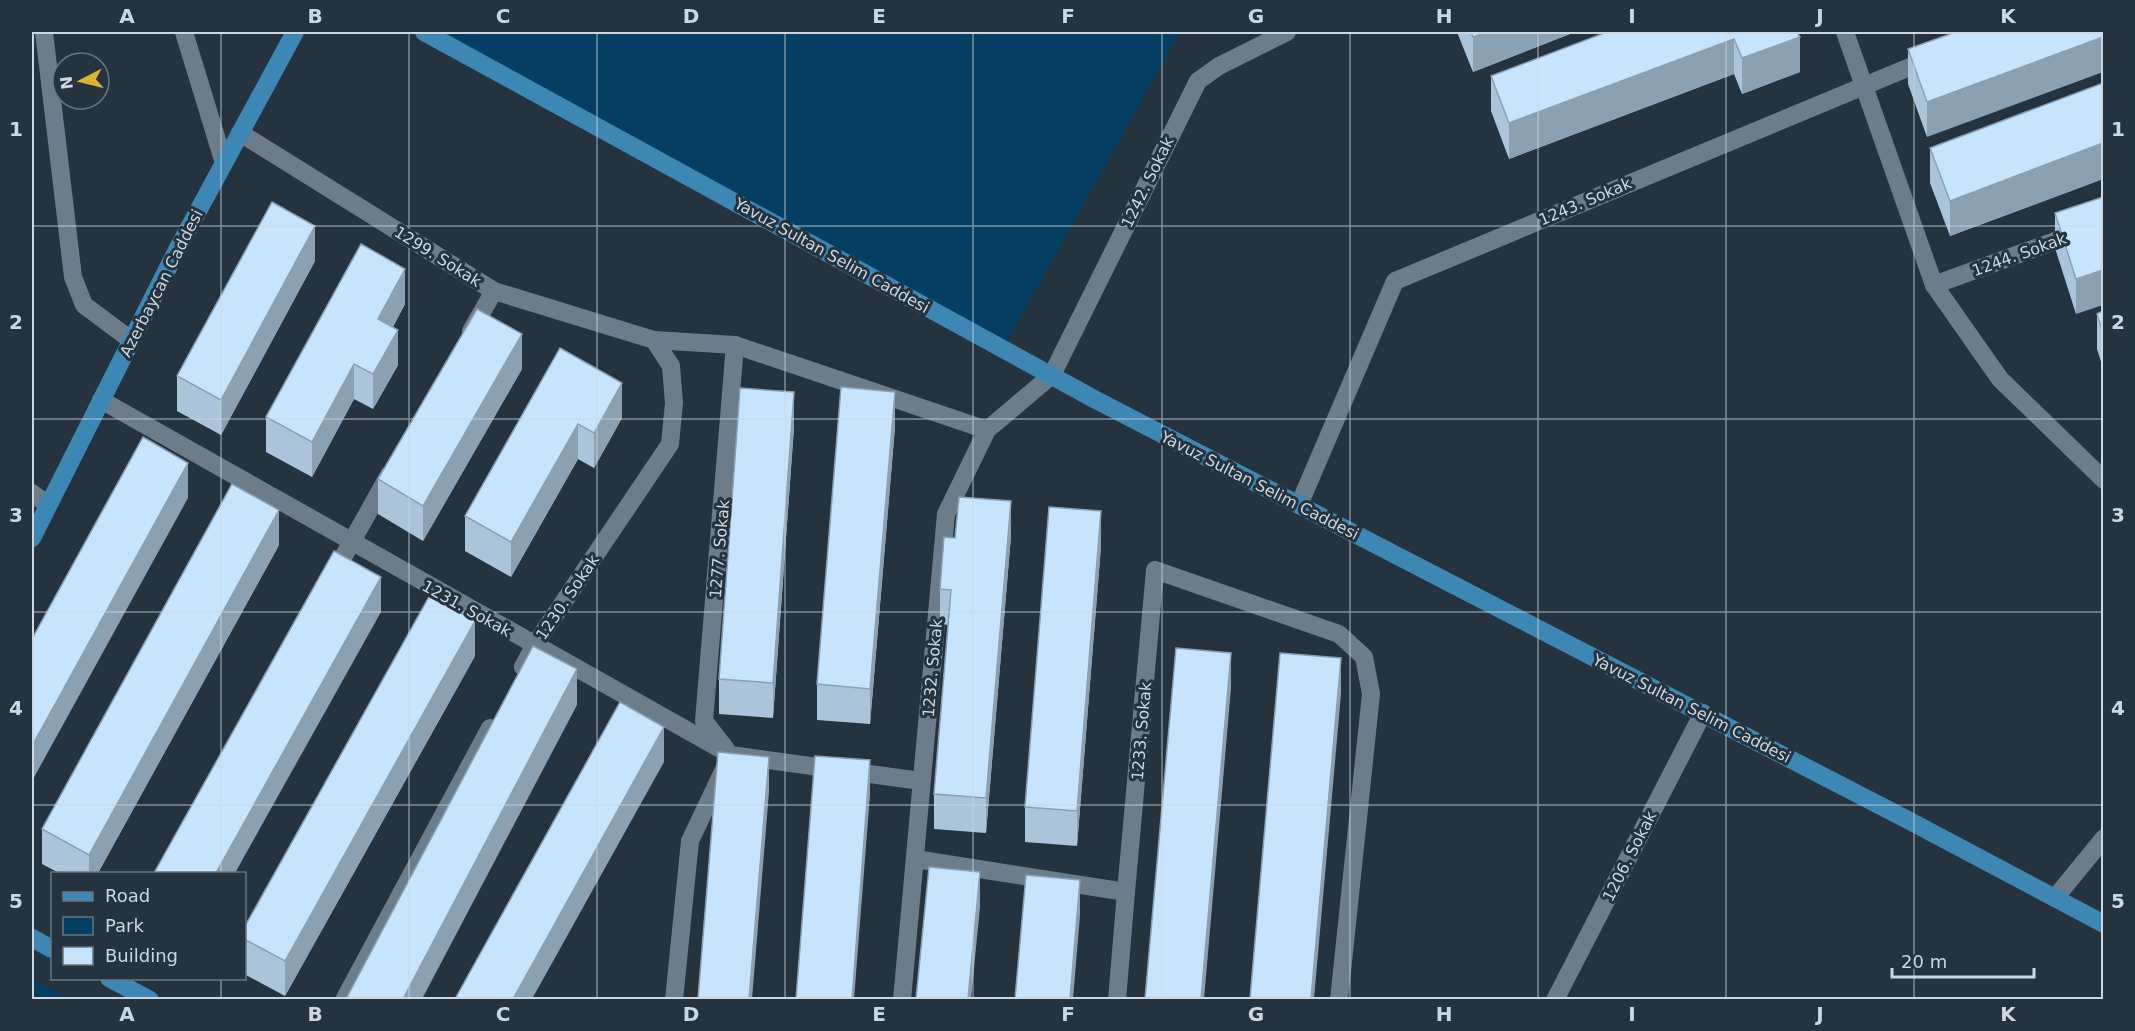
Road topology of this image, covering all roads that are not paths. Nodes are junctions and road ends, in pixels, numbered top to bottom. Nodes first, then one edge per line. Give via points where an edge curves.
1 (44, 32) edge
2 (184, 32) edge
3 (295, 32) edge
4 (424, 32) edge
5 (1287, 32) edge
6 (1845, 32) edge
7 (1948, 52) edge
8 (1863, 84) junction
9 (240, 133) junction
10 (224, 163) junction
11 (2103, 223) edge
12 (1934, 285) junction
13 (494, 291) junction
14 (131, 340) junction
15 (654, 340) junction
16 (735, 345) junction
17 (460, 351) edge
18 (1052, 375) junction
19 (101, 400) junction
20 (987, 430) junction
21 (397, 462) edge
22 (2103, 480) edge
23 (32, 493) edge
24 (48, 505) junction
25 (1299, 505) junction
26 (32, 538) edge
27 (351, 543) junction
28 (322, 594) edge
29 (534, 646) junction
30 (512, 687) edge
31 (501, 708) edge
32 (1703, 713) junction
33 (731, 755) junction
34 (921, 781) junction
35 (2103, 838) edge
36 (915, 859) junction
37 (1126, 892) junction
38 (2055, 898) junction
39 (2103, 924) edge
40 (32, 938) edge
41 (51, 948) edge
42 (113, 980) edge
43 (150, 999) edge
44 (344, 999) edge
45 (674, 999) edge
46 (902, 999) edge
47 (1117, 999) edge
48 (1339, 999) edge
49 (1555, 999) edge

1 - 14 street via 73,277 84,305
2 - 10 street
3 - 9 main road, Azerbaycan Caddesi
4 - 18 main road, Yavuz Sultan Selim Caddesi
5 - 18 street, 1242. Sokak via 1219,66 1198,81
6 - 8 street
7 - 8 street, 1243. Sokak
8 - 12 street
8 - 25 street, 1243. Sokak via 1395,281
9 - 10 main road, Azerbaycan Caddesi
9 - 13 street, 1299. Sokak
10 - 14 main road, Azerbaycan Caddesi
11 - 12 street, 1244. Sokak
12 - 22 street via 2000,379
13 - 15 street
13 - 17 street, 1299. Sokak
14 - 19 main road, Azerbaycan Caddesi
15 - 16 street
15 - 29 street, 1230. Sokak via 671,366 674,403 670,444
16 - 20 street
16 - 33 street, 1277. Sokak via 704,721
18 - 20 street, 1232. Sokak
18 - 25 main road, Yavuz Sultan Selim Caddesi
19 - 24 main road, Azerbaycan Caddesi
19 - 27 street, 1231. Sokak
20 - 34 street, 1232. Sokak via 946,514
21 - 27 street
23 - 24 street
24 - 26 main road, Azerbaycan Caddesi
25 - 32 main road, Yavuz Sultan Selim Caddesi
27 - 28 street
27 - 29 street, 1231. Sokak
29 - 30 street, 1230. Sokak
29 - 33 street, 1231. Sokak
31 - 44 street
32 - 38 main road, Yavuz Sultan Selim Caddesi
32 - 49 street, 1206. Sokak
33 - 34 street, 1231. Sokak
33 - 45 street via 690,841
34 - 36 street, 1232. Sokak
35 - 38 street
36 - 37 street
36 - 46 street, 1232. Sokak
37 - 47 street, 1233. Sokak
37 - 48 street, 1233. Sokak via 1155,570 1339,633 1364,657 1371,694
38 - 39 main road, Yavuz Sultan Selim Caddesi
40 - 41 main road
42 - 43 main road

